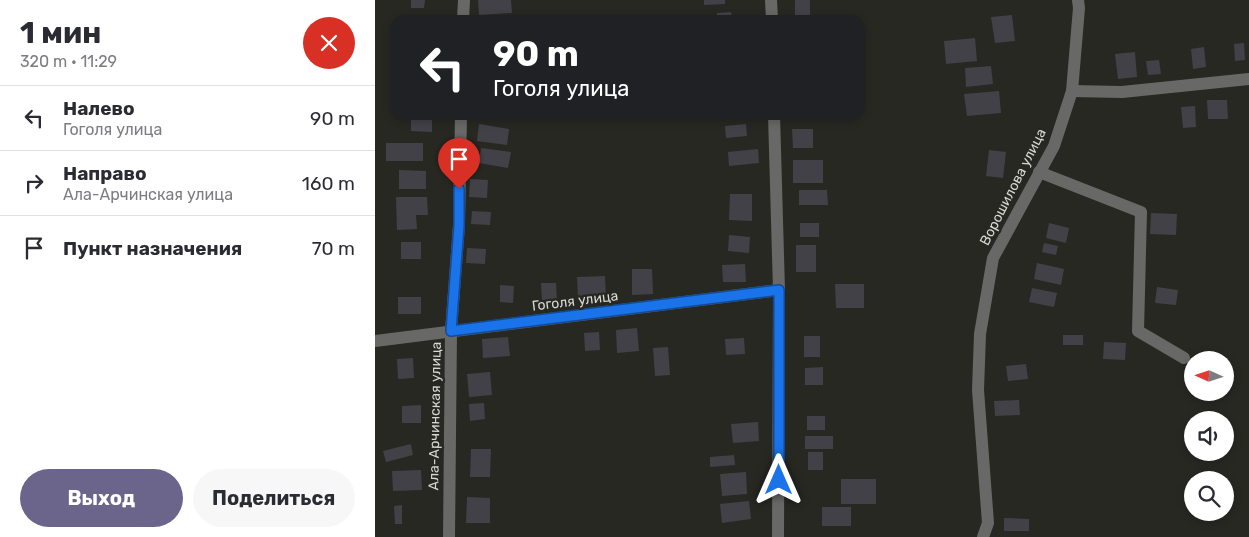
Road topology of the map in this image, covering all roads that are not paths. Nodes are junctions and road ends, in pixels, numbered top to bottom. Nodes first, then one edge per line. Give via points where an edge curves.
1 (464, 0) edge
2 (771, 0) edge
3 (1078, 0) edge
4 (463, 15) edge
5 (772, 15) edge
6 (1249, 79) edge
7 (1072, 91) junction
8 (461, 120) edge
9 (774, 120) edge
10 (1039, 172) junction
11 (779, 290) junction
12 (451, 331) junction
13 (375, 341) edge
14 (1184, 358) dead end
15 (449, 537) edge
16 (779, 537) edge
17 (983, 537) edge

1 - 4 street
2 - 5 street
3 - 7 street, Ворошилова улица
6 - 7 street via 1121,92
7 - 10 street, Ворошилова улица via 1054,146
8 - 12 street, Ала-Арчинская улица via 459,226
9 - 11 street
10 - 14 street via 1141,212 1138,331
10 - 17 street, Ворошилова улица via 993,258 981,334 977,390 988,523
11 - 12 street, Гоголя улица
11 - 16 street
12 - 13 street, Гоголя улица
12 - 15 street, Ала-Арчинская улица

